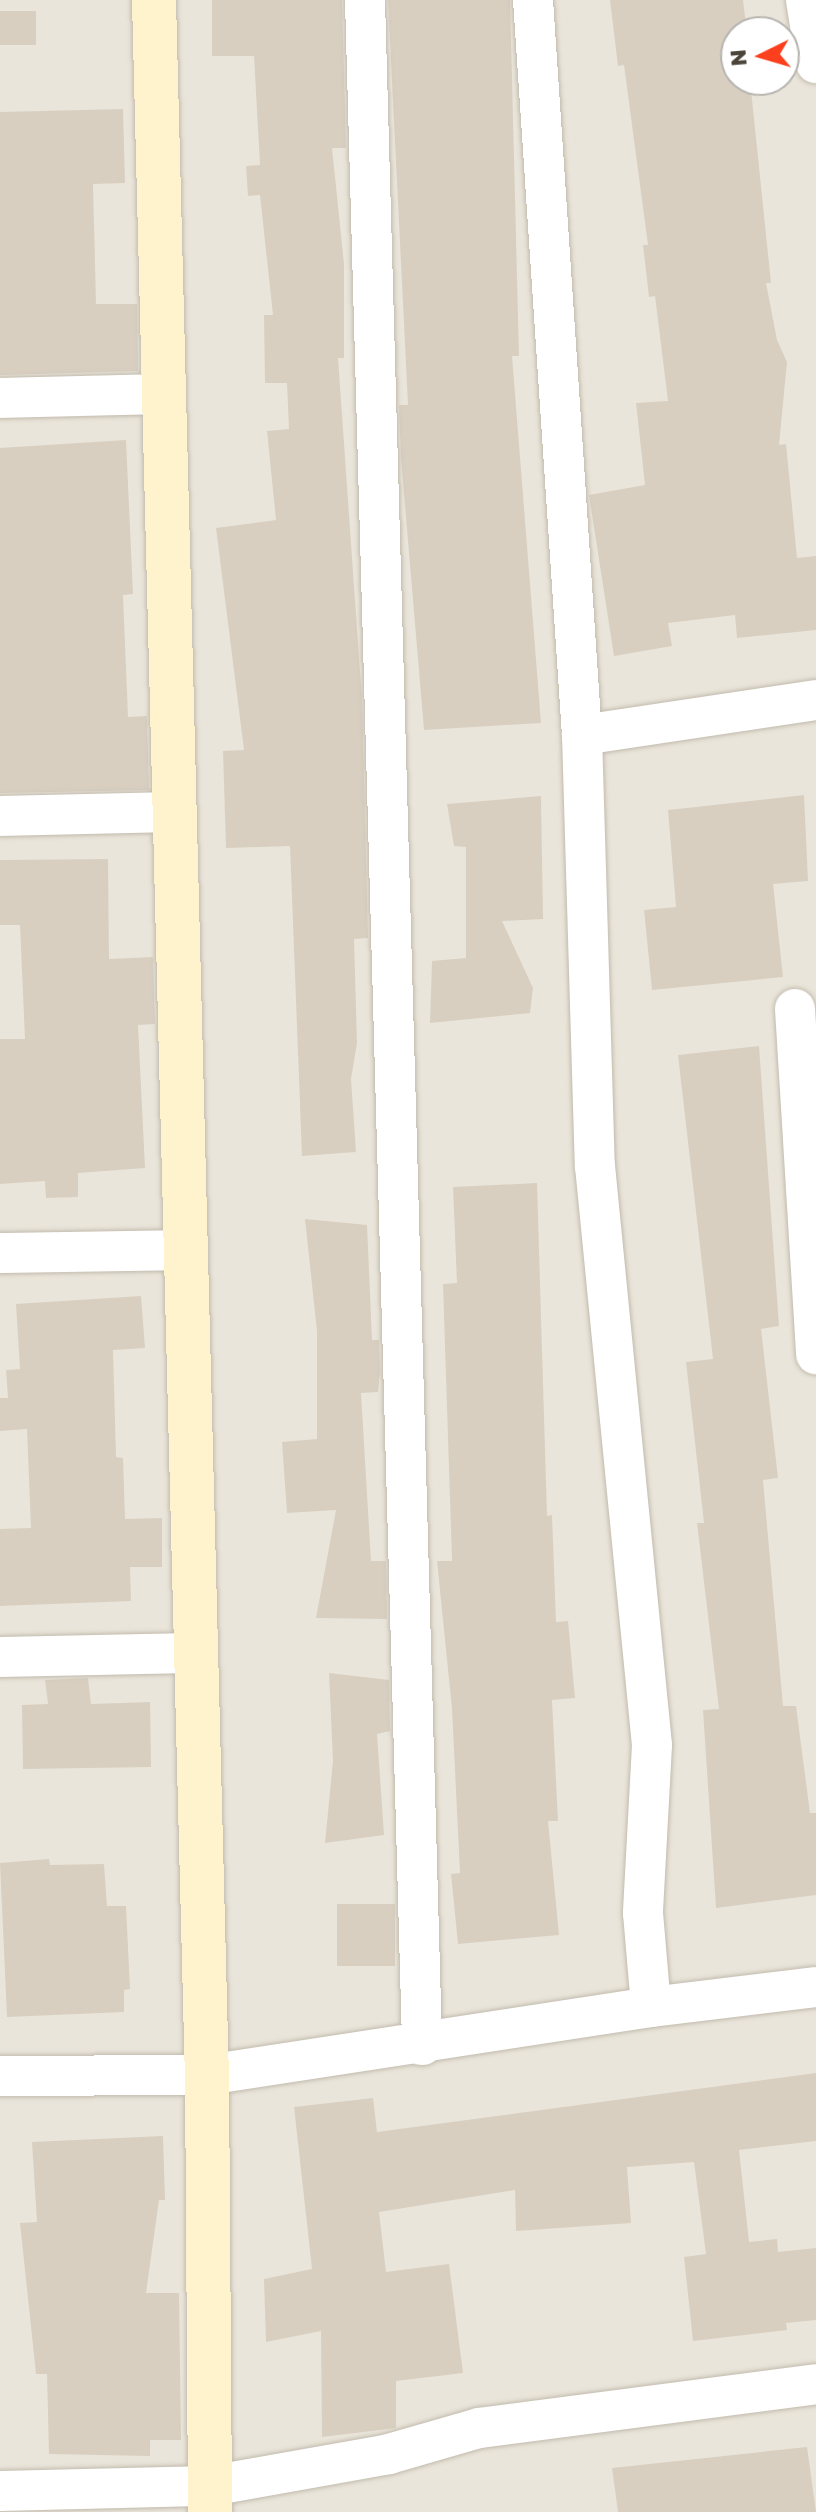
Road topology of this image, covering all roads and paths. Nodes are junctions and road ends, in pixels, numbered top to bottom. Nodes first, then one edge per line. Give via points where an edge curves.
1 (154, 0) edge
2 (365, 0) edge
3 (533, 0) edge
4 (806, 0) edge
5 (816, 63) edge
6 (163, 394) junction
7 (0, 398) edge
8 (816, 700) edge
9 (582, 735) junction
10 (175, 812) junction
11 (0, 816) edge
12 (795, 1009) dead end
13 (185, 1250) junction
14 (0, 1253) edge
15 (816, 1354) edge
16 (195, 1653) junction
17 (0, 1657) edge
18 (816, 1987) edge
19 (651, 2007) junction
20 (422, 2045) junction
21 (207, 2075) junction
22 (0, 2076) edge
23 (816, 2384) edge
24 (0, 2491) edge
25 (210, 2499) edge

1 - 6 street
2 - 20 street
3 - 9 street
4 - 5 street
6 - 7 street
6 - 10 street
8 - 9 street
9 - 19 street via 595,1166 652,1745 643,1913
10 - 11 street
10 - 13 street
12 - 15 street
13 - 14 street
13 - 16 street
16 - 17 street
16 - 21 street
18 - 19 street
19 - 20 street
20 - 21 street
21 - 22 street
21 - 25 street
23 - 25 street via 479,2428
24 - 25 street

